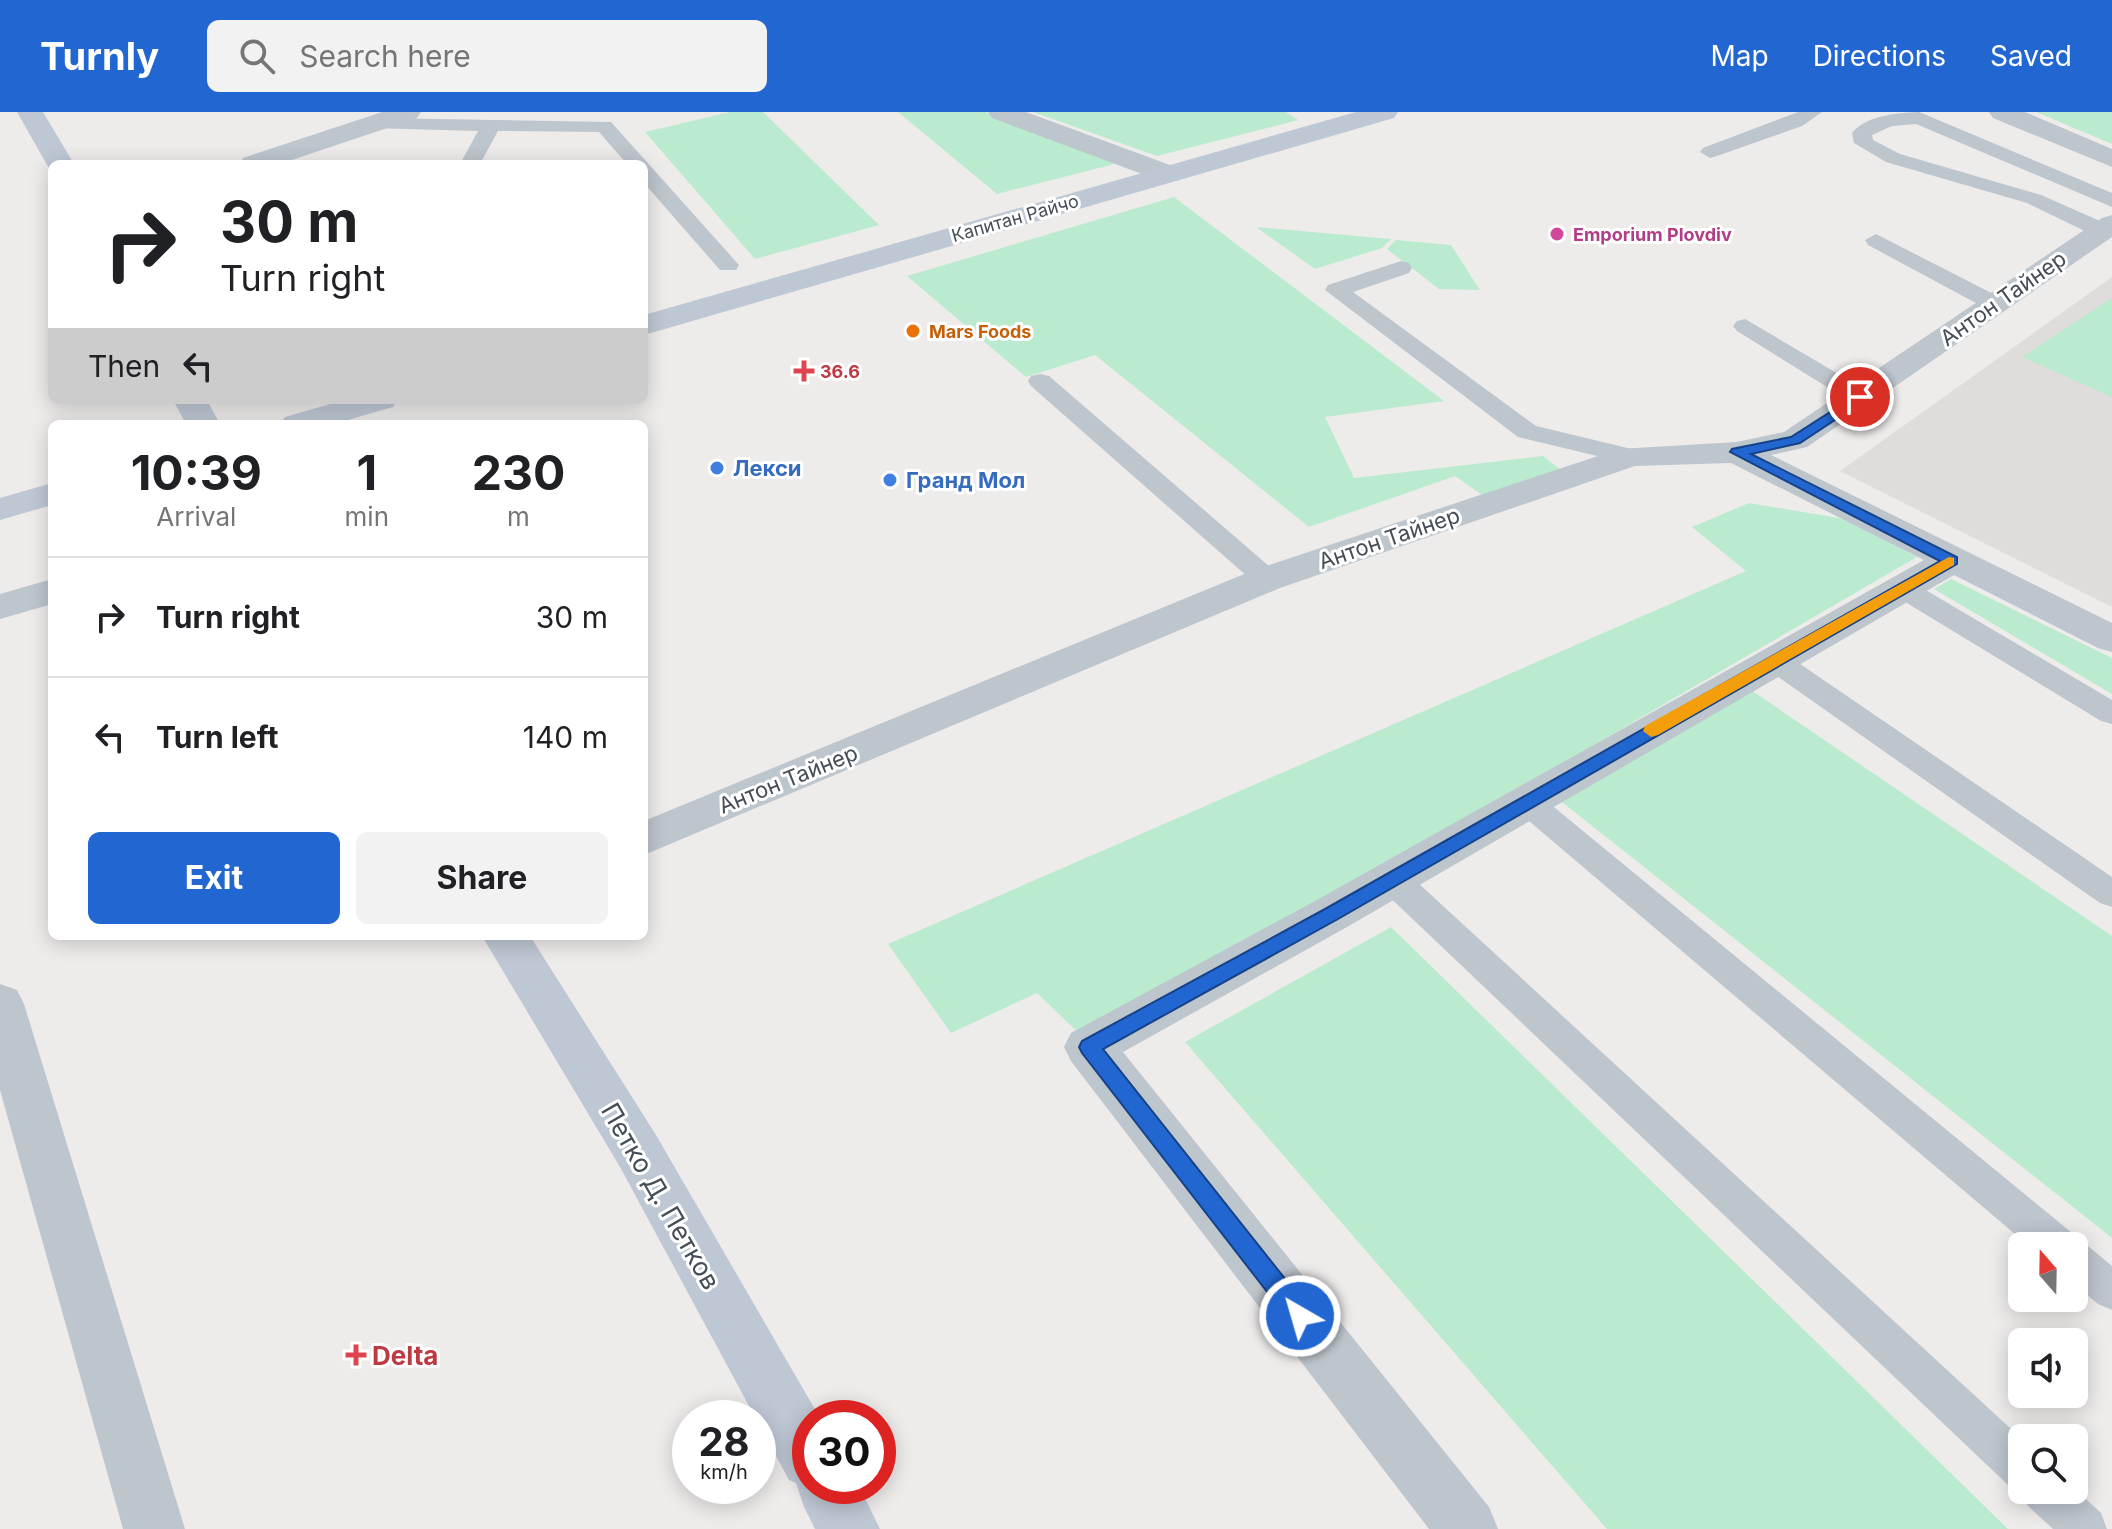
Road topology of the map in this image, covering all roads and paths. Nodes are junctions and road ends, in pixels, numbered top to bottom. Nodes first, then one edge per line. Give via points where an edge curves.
1 (30, 112) edge
2 (408, 112) edge
3 (1001, 112) edge
4 (1385, 112) edge
5 (1812, 112) edge
6 (2002, 112) edge
7 (378, 124) junction
8 (491, 125) junction
9 (1710, 152) dead end
10 (2112, 159) edge
11 (58, 160) edge
12 (266, 160) edge
13 (472, 160) edge
14 (634, 160) edge
15 (1168, 174) junction
16 (648, 175) edge
17 (2108, 218) edge
18 (1876, 240) dead end
19 (728, 265) dead end
20 (1401, 268) dead end
21 (1995, 304) junction
22 (648, 324) edge
23 (1745, 326) dead end
24 (1040, 381) dead end
25 (1860, 397) junction
26 (367, 404) edge
27 (311, 420) edge
28 (1737, 452) junction
29 (1631, 456) junction
30 (48, 495) edge
31 (0, 509) edge
32 (1952, 560) junction
33 (1267, 579) junction
34 (1902, 588) junction
35 (48, 592) edge
36 (0, 607) edge
37 (2112, 639) edge
38 (1774, 660) junction
39 (2112, 714) edge
40 (1527, 802) junction
41 (648, 837) edge
42 (1392, 879) junction
43 (2112, 894) edge
44 (507, 940) edge
45 (0, 1004) edge
46 (2041, 1232) edge
47 (2088, 1271) edge
48 (2112, 1291) edge
49 (792, 1427) edge
50 (2008, 1456) edge
51 (835, 1504) edge
52 (2059, 1504) edge
53 (154, 1529) edge
54 (849, 1529) edge
55 (1467, 1529) edge
56 (2085, 1529) edge

1 - 11 street
2 - 7 street
3 - 15 street
4 - 15 street, Капитан Райчо
5 - 9 lane
6 - 10 street
7 - 8 lane
7 - 12 street
8 - 13 lane
8 - 14 lane via 604,126
15 - 22 street, Капитан Райчо
16 - 19 lane
17 - 17 lane via 1919,118 1873,125 1862,133 1864,143 1893,158
17 - 21 street, Антон Тайнер
18 - 21 lane
20 - 29 lane via 1336,290 1527,432
21 - 25 street, Антон Тайнер
23 - 25 lane
24 - 33 lane
25 - 28 street, Антон Тайнер via 1795,440
26 - 27 street
28 - 29 street, Антон Тайнер
28 - 32 street
29 - 33 street, Антон Тайнер
30 - 31 street
32 - 34 street
32 - 37 street
33 - 41 street, Антон Тайнер
34 - 38 street
34 - 39 lane
35 - 36 street
38 - 40 street
38 - 43 lane
40 - 42 street
40 - 46 lane
42 - 50 lane
42 - 55 street via 1089,1047
44 - 49 street, Петко Д. Петков via 638,1151
45 - 53 street
47 - 48 lane
51 - 54 street
52 - 56 lane

